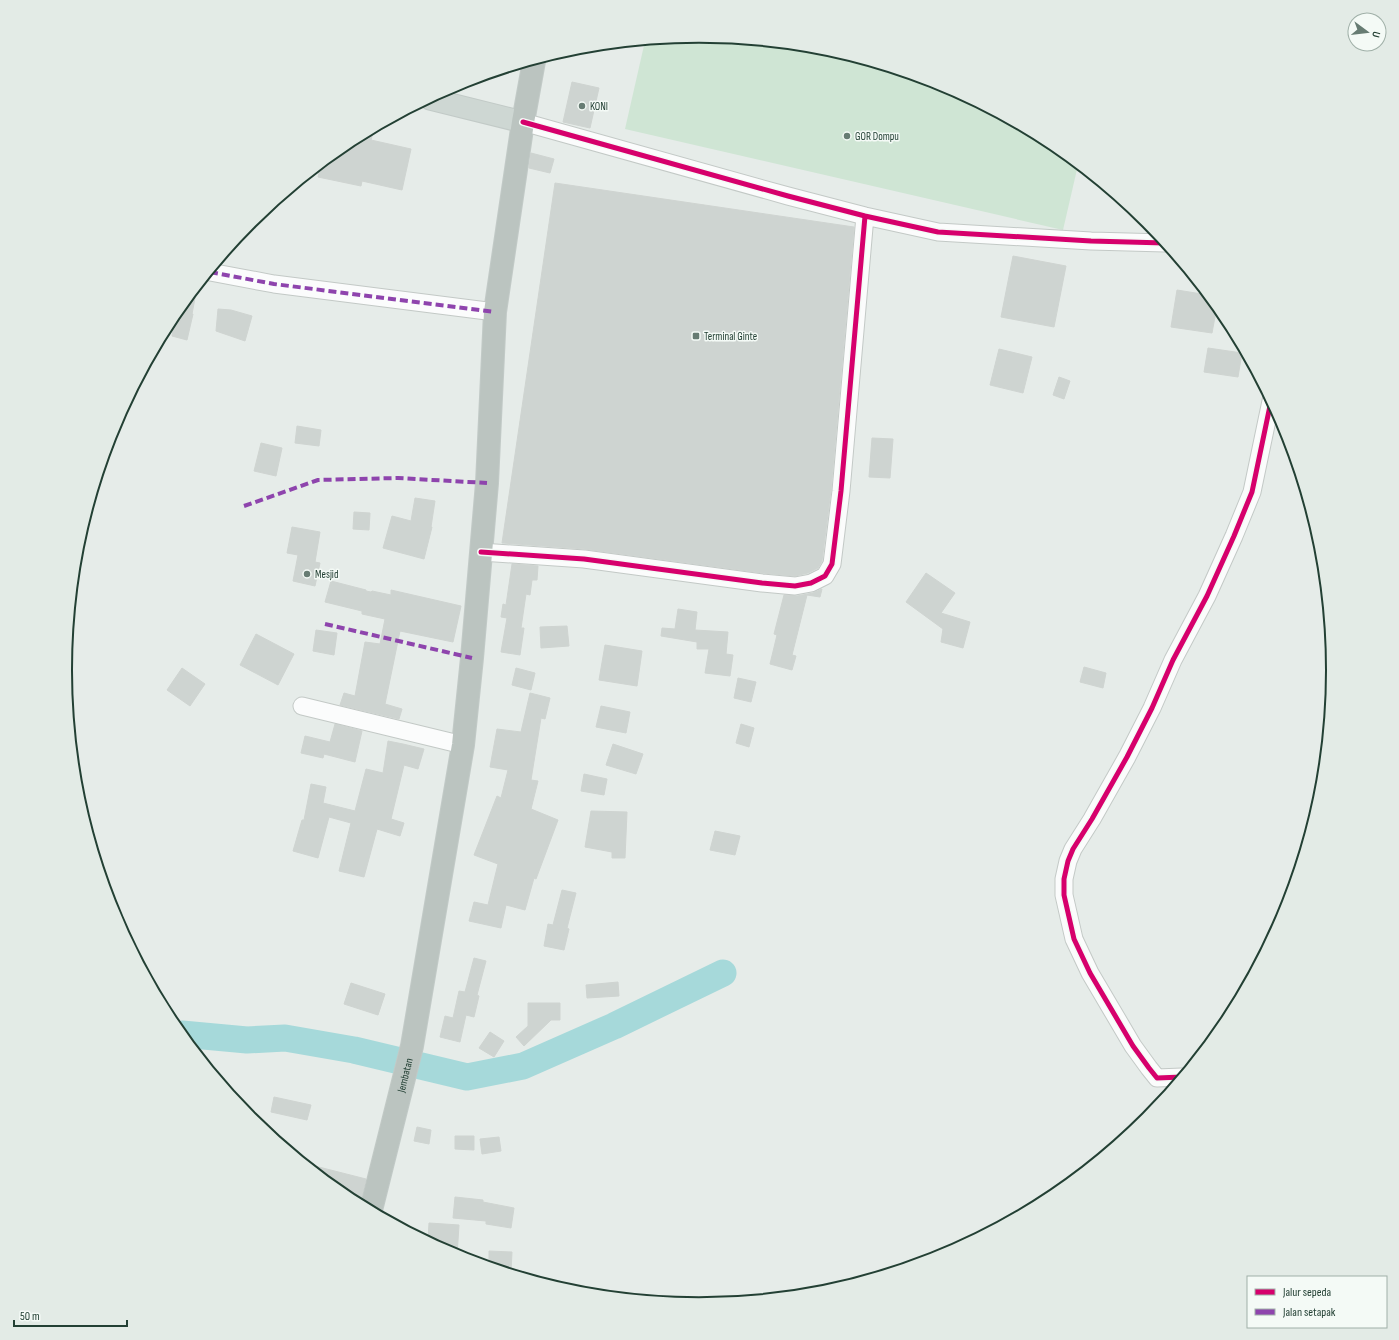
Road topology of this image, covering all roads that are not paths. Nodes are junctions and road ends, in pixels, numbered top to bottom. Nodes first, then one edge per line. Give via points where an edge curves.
1 (533, 65) edge
2 (438, 101) edge
3 (523, 122) junction
4 (865, 216) junction
5 (1158, 243) edge
6 (215, 273) edge
7 (495, 312) junction
8 (1269, 409) edge
9 (481, 552) junction
10 (302, 706) dead end
11 (463, 745) junction
12 (1176, 1077) edge
13 (1157, 1078) junction
14 (1167, 1088) edge
15 (372, 1204) edge

1 - 3 highway, Jembatan
2 - 3 main road
3 - 4 street
3 - 7 highway, Jembatan
4 - 5 street via 938,232
4 - 9 street via 841,491 832,564 825,576 795,586 584,559
6 - 7 street via 274,284
7 - 9 highway, Jembatan
8 - 13 street via 1252,492 1234,536 1127,757 1073,849 1064,879 1064,895 1074,938 1090,973 1133,1046
9 - 11 highway, Jembatan
10 - 11 street
11 - 15 highway, Jembatan via 412,1046
12 - 13 street
13 - 14 street

